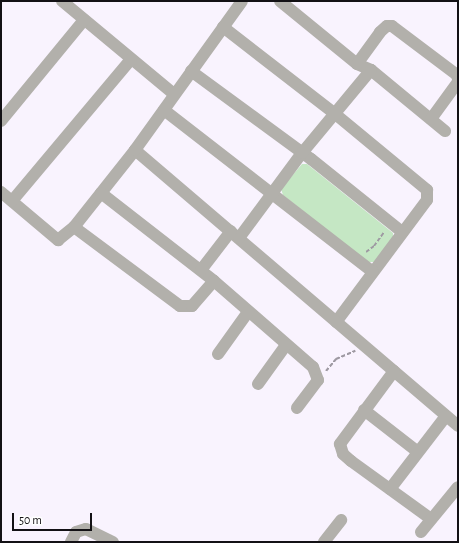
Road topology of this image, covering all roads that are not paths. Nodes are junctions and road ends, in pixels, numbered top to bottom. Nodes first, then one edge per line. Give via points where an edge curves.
1 (62, 1) edge
2 (242, 1) edge
3 (280, 1) edge
4 (84, 20) junction
5 (223, 27) junction
6 (131, 59) junction
7 (357, 64) junction
8 (371, 70) junction
9 (191, 71) junction
10 (458, 80) edge
11 (174, 94) junction
12 (164, 110) junction
13 (334, 113) junction
14 (431, 119) junction
15 (1, 121) edge
16 (445, 131) dead end
17 (135, 150) junction
18 (302, 153) junction
19 (1, 192) edge
20 (101, 193) junction
21 (272, 195) junction
22 (12, 201) junction
23 (74, 227) junction
24 (402, 232) junction
25 (235, 234) junction
26 (201, 270) junction
27 (373, 272) junction
28 (214, 281) junction
29 (248, 312) junction
30 (336, 322) junction
31 (286, 345) junction
32 (218, 354) dead end
33 (394, 371) junction
34 (258, 384) dead end
35 (297, 408) dead end
36 (364, 410) junction
37 (453, 419) edge
38 (418, 452) junction
39 (458, 487) edge
40 (390, 489) junction
41 (431, 519) junction
42 (341, 520) dead end
43 (421, 532) dead end
44 (71, 542) edge
45 (113, 542) edge
46 (324, 542) edge

1 - 4 street
2 - 5 street
3 - 7 street
4 - 6 street
4 - 15 street
5 - 9 street
5 - 13 street
6 - 11 street
6 - 22 street
7 - 8 street
7 - 10 street via 380,32 387,26 392,26 457,75
8 - 13 street
8 - 14 street
9 - 11 street
9 - 18 street
10 - 14 street
11 - 12 street
12 - 17 street
12 - 21 street
13 - 18 street
13 - 24 street via 427,190 427,200
14 - 16 street
17 - 20 street
17 - 25 street
18 - 21 street
18 - 24 street
19 - 22 street
20 - 23 street
20 - 26 street
21 - 25 street
21 - 27 street
22 - 23 street via 58,240
23 - 28 street via 180,306 192,306
24 - 27 street
25 - 26 street
25 - 30 street
26 - 28 street
27 - 30 street
28 - 29 street
29 - 31 street
29 - 32 street
30 - 33 street
31 - 34 street
31 - 35 street via 317,374 318,380
33 - 36 street
33 - 37 street
36 - 38 street
36 - 40 street via 340,444 343,454
37 - 38 street
38 - 40 street
39 - 41 street
40 - 41 street
41 - 43 street
42 - 46 street
44 - 45 street via 76,532 86,529

